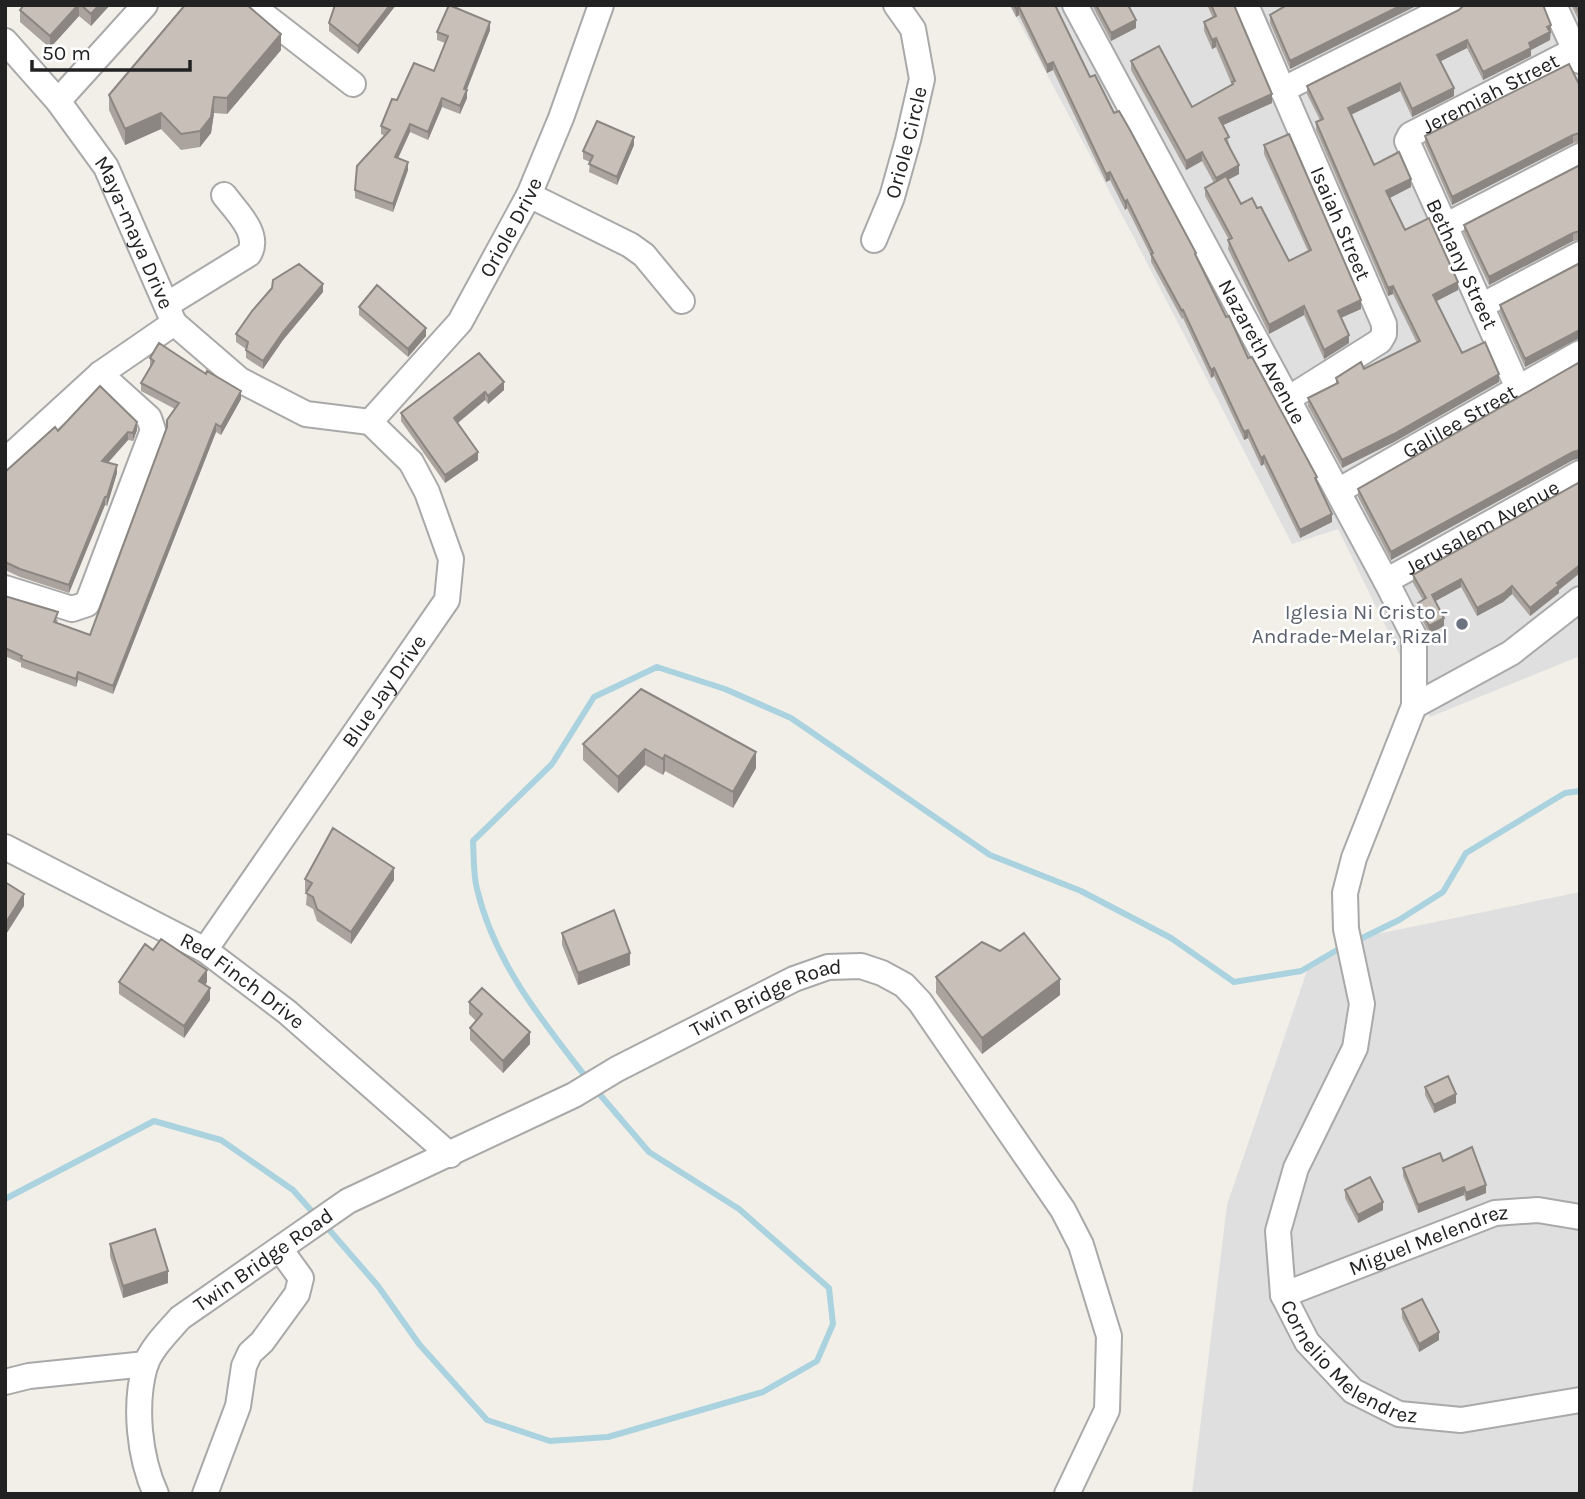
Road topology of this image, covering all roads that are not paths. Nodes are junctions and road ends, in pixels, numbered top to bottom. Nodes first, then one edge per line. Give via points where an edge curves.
1 (145, 5) edge
2 (251, 5) edge
3 (601, 5) edge
4 (896, 5) edge
5 (1075, 5) edge
6 (1246, 5) edge
7 (1452, 5) edge
8 (1553, 5) edge
9 (5, 41) edge
10 (1577, 56) edge
11 (353, 84) dead end
12 (1282, 90) junction
13 (58, 100) junction
14 (1407, 141) joint
15 (1580, 156) edge
16 (224, 195) dead end
17 (529, 195) junction
18 (1445, 226) junction
19 (874, 240) dead end
20 (1580, 254) edge
21 (682, 301) dead end
22 (1481, 306) junction
23 (171, 313) junction
24 (1580, 352) edge
25 (100, 374) junction
26 (1518, 388) junction
27 (1288, 399) junction
28 (370, 422) junction
29 (5, 461) edge
30 (1580, 473) edge
31 (1338, 491) junction
32 (1387, 581) junction
33 (5, 588) edge
34 (1580, 599) edge
35 (1414, 706) junction
36 (5, 846) edge
37 (205, 950) junction
38 (450, 1155) junction
39 (1580, 1217) edge
40 (285, 1246) junction
41 (1283, 1295) junction
42 (146, 1364) junction
43 (5, 1382) edge
44 (1580, 1400) edge
45 (156, 1494) edge
46 (205, 1494) edge
47 (1067, 1494) edge

1 - 13 street
2 - 11 street
3 - 17 street, Oriole Drive
4 - 19 street, Oriole Circle via 913,29 922,79 892,197
5 - 27 street, Nazareth Avenue
6 - 12 street, Isaiah Street
7 - 12 street
8 - 10 street
9 - 13 street, Maya-maya Drive
10 - 14 street, Jeremiah Street via 1410,135
12 - 27 street, Isaiah Street via 1384,324 1380,341
13 - 23 street, Maya-maya Drive via 106,167
14 - 18 street, Bethany Street
15 - 18 street
16 - 23 street via 253,236 254,246
17 - 21 street via 630,245 645,256
17 - 28 street, Oriole Drive via 460,321
18 - 22 street, Bethany Street
20 - 22 street
22 - 26 street, Bethany Street
23 - 25 street, Maya-maya Drive
23 - 28 street via 240,380 306,414
24 - 26 street, Galilee Street
25 - 29 street, Maya-maya Drive
25 - 33 street via 149,418 153,430 87,604 72,609
26 - 31 street, Galilee Street
27 - 31 street, Nazareth Avenue
28 - 37 street, Blue Jay Drive via 411,462 427,492 451,559 447,600
30 - 32 street, Jerusalem Avenue
31 - 32 street, Nazareth Avenue
32 - 35 street, Nazareth Avenue via 1414,636
34 - 35 street via 1511,653
35 - 41 street, Cornelio Melendrez via 1354,858 1345,893 1346,929 1362,1004 1355,1048 1296,1168 1278,1231
36 - 37 street, Red Finch Drive
37 - 38 street, Red Finch Drive via 287,1012
38 - 40 street, Twin Bridge Road via 348,1201
38 - 47 street, Twin Bridge Road via 794,979 828,967 861,967 904,985 1048,1188 1082,1245 1109,1336 1107,1410
39 - 41 street, Miguel Melendrez via 1538,1210 1495,1213
40 - 42 street, Twin Bridge Road via 180,1318
40 - 46 street via 301,1278 297,1293 244,1366 235,1416
41 - 44 street, Cornelio Melendrez via 1307,1342 1353,1391 1399,1414 1461,1420
42 - 43 street
42 - 45 street via 140,1403 142,1444

